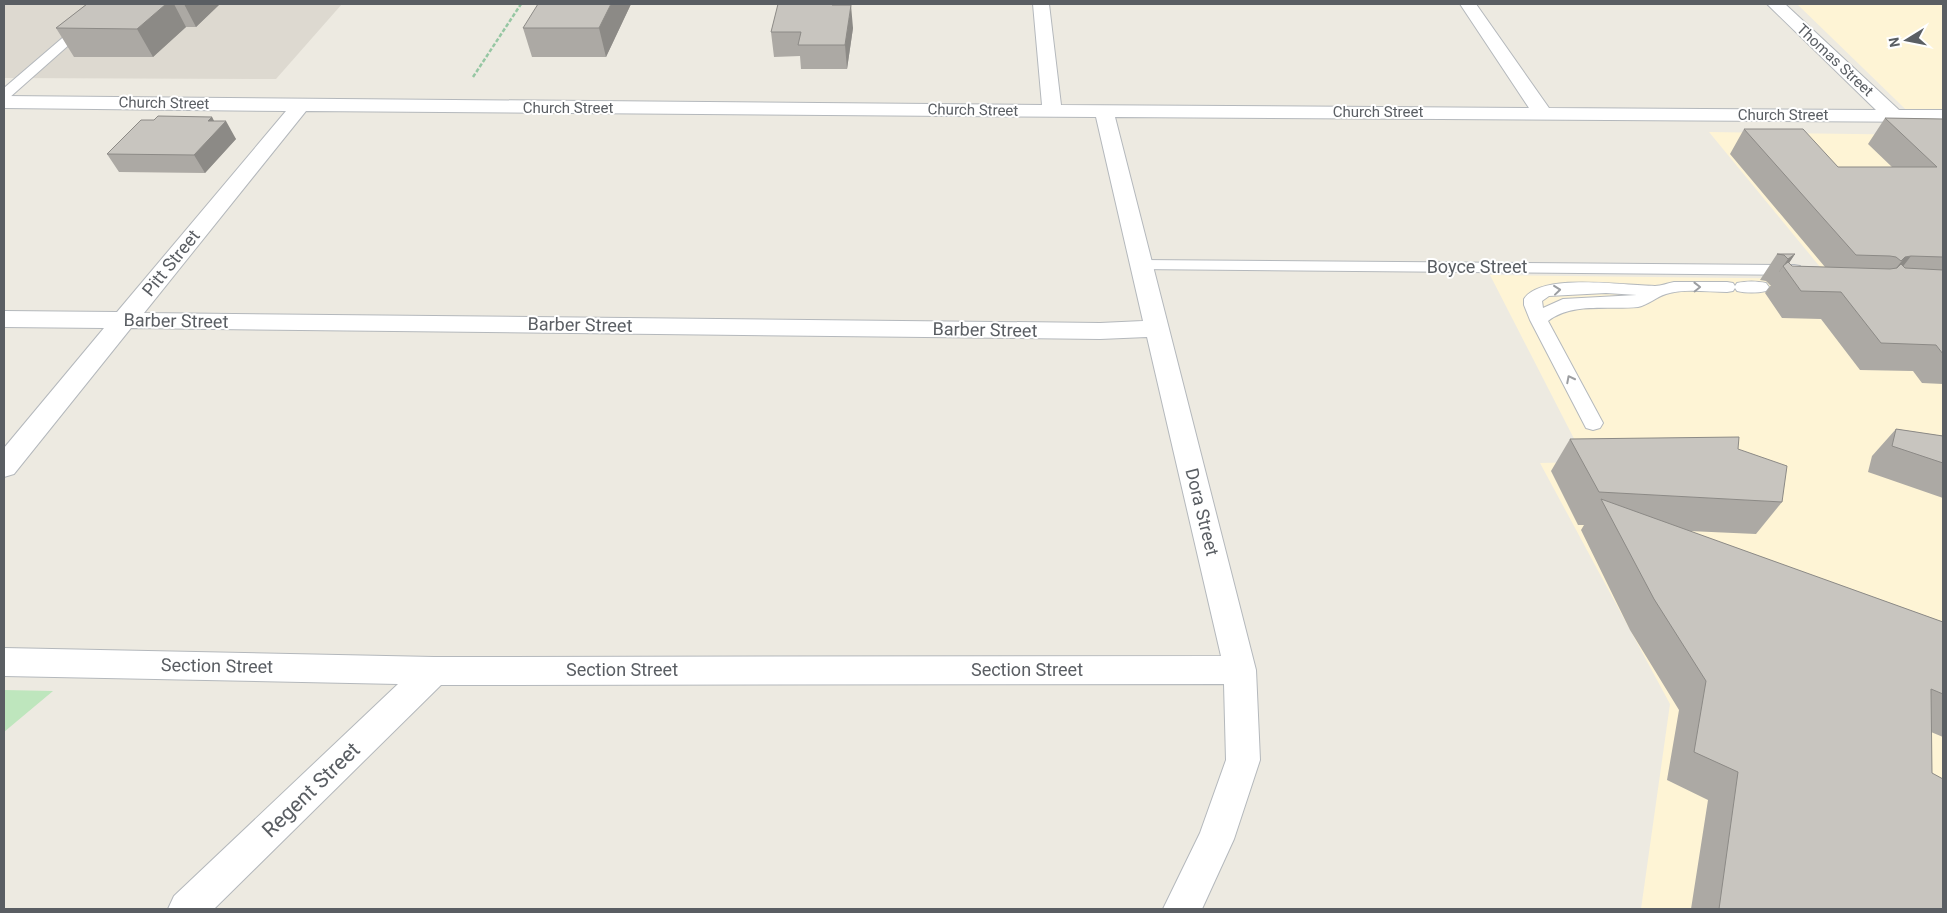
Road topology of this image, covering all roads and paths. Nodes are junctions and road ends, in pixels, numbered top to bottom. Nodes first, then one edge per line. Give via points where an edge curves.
1 (110, 4) edge
2 (522, 4) edge
3 (1041, 4) edge
4 (1468, 4) edge
5 (1775, 4) edge
6 (472, 77) dead end
7 (4, 95) edge
8 (4, 102) edge
9 (300, 105) junction
10 (1104, 110) junction
11 (1052, 111) junction
12 (1543, 114) junction
13 (1894, 116) junction
14 (1943, 116) edge
15 (1141, 264) junction
16 (1812, 270) edge
17 (1744, 287) dead end
18 (4, 319) edge
19 (124, 320) junction
20 (1157, 329) junction
21 (1593, 423) dead end
22 (4, 467) edge
23 (4, 662) edge
24 (434, 670) junction
25 (1240, 670) junction
26 (187, 909) edge
27 (1182, 909) edge

1 - 7 lane
2 - 6 path
3 - 11 street
4 - 12 street
5 - 13 street, Thomas Street
8 - 9 street, Church Street
9 - 11 street, Church Street
9 - 19 street, Pitt Street
10 - 11 street, Church Street
10 - 12 street, Church Street
10 - 15 street, Dora Street
12 - 13 street, Church Street
13 - 14 street, Church Street
15 - 16 lane, Boyce Street
15 - 20 street, Dora Street
21 -> 17 lane via 1540,320 1563,304 1631,302 1674,287
18 - 19 street, Barber Street
19 - 20 street, Barber Street
19 - 22 street, Pitt Street
20 - 25 street, Dora Street
23 - 24 street, Section Street
24 - 25 street, Section Street
24 - 26 street, Regent Street
25 - 27 street, Dora Street via 1243,760 1216,839

